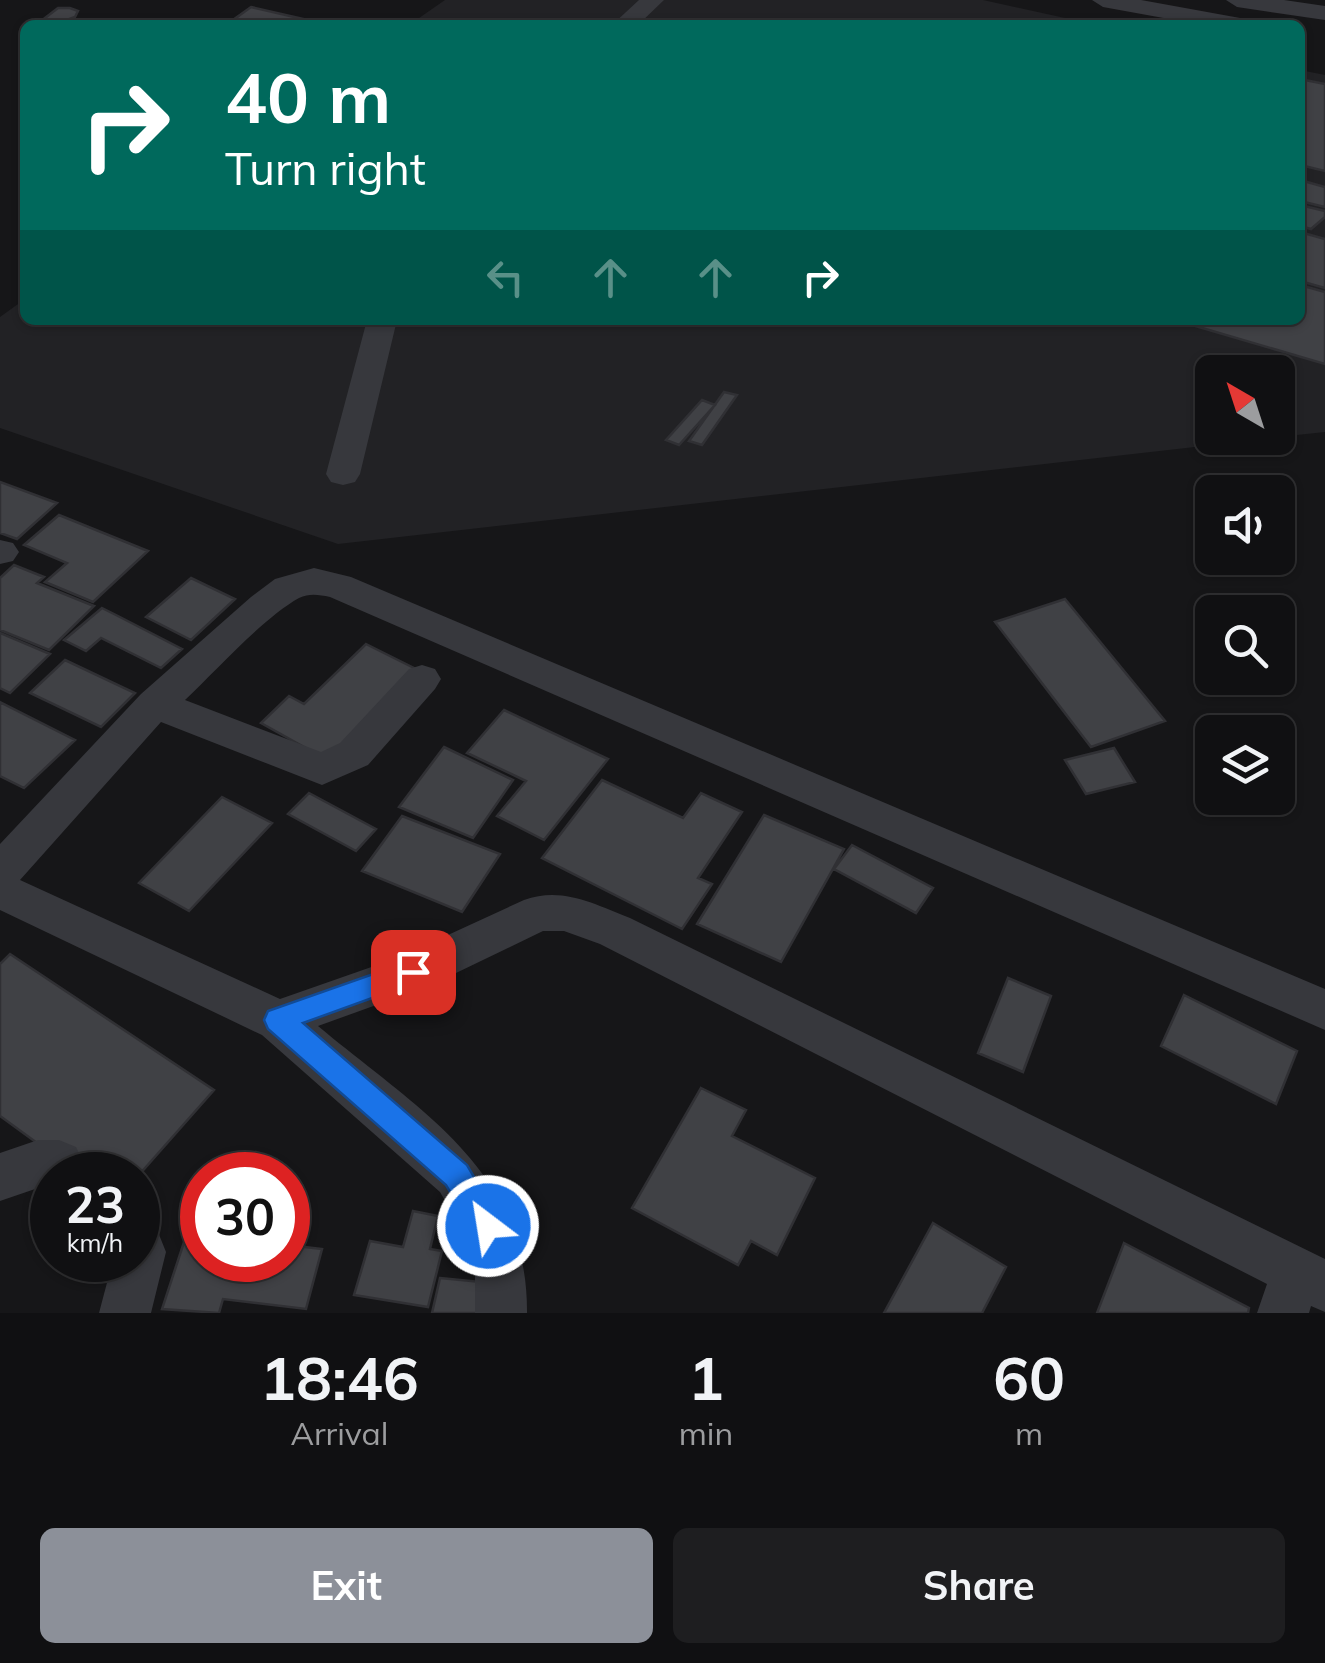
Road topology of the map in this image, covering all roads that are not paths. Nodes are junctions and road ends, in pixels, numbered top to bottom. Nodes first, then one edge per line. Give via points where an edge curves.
1 (652, 0) edge
2 (1103, 0) edge
3 (1237, 0) edge
4 (1325, 12) edge
5 (629, 20) edge
6 (1213, 20) edge
7 (381, 325) edge
8 (342, 474) dead end
9 (422, 680) dead end
10 (155, 704) junction
11 (0, 874) edge
12 (0, 890) edge
13 (1325, 1010) edge
14 (278, 1020) junction
15 (30, 1167) edge
16 (0, 1177) edge
17 (133, 1282) edge
18 (1302, 1291) edge
19 (125, 1313) edge
20 (501, 1313) edge

1 - 5 street
2 - 6 street
3 - 4 street
7 - 8 street
9 - 10 street via 354,754 322,769
10 - 11 street
10 - 13 street via 288,588 314,581 338,586
12 - 14 street
14 - 18 street via 413,972 539,913 565,912 615,931
14 - 20 street via 457,1175 499,1250
15 - 16 street
17 - 19 street

